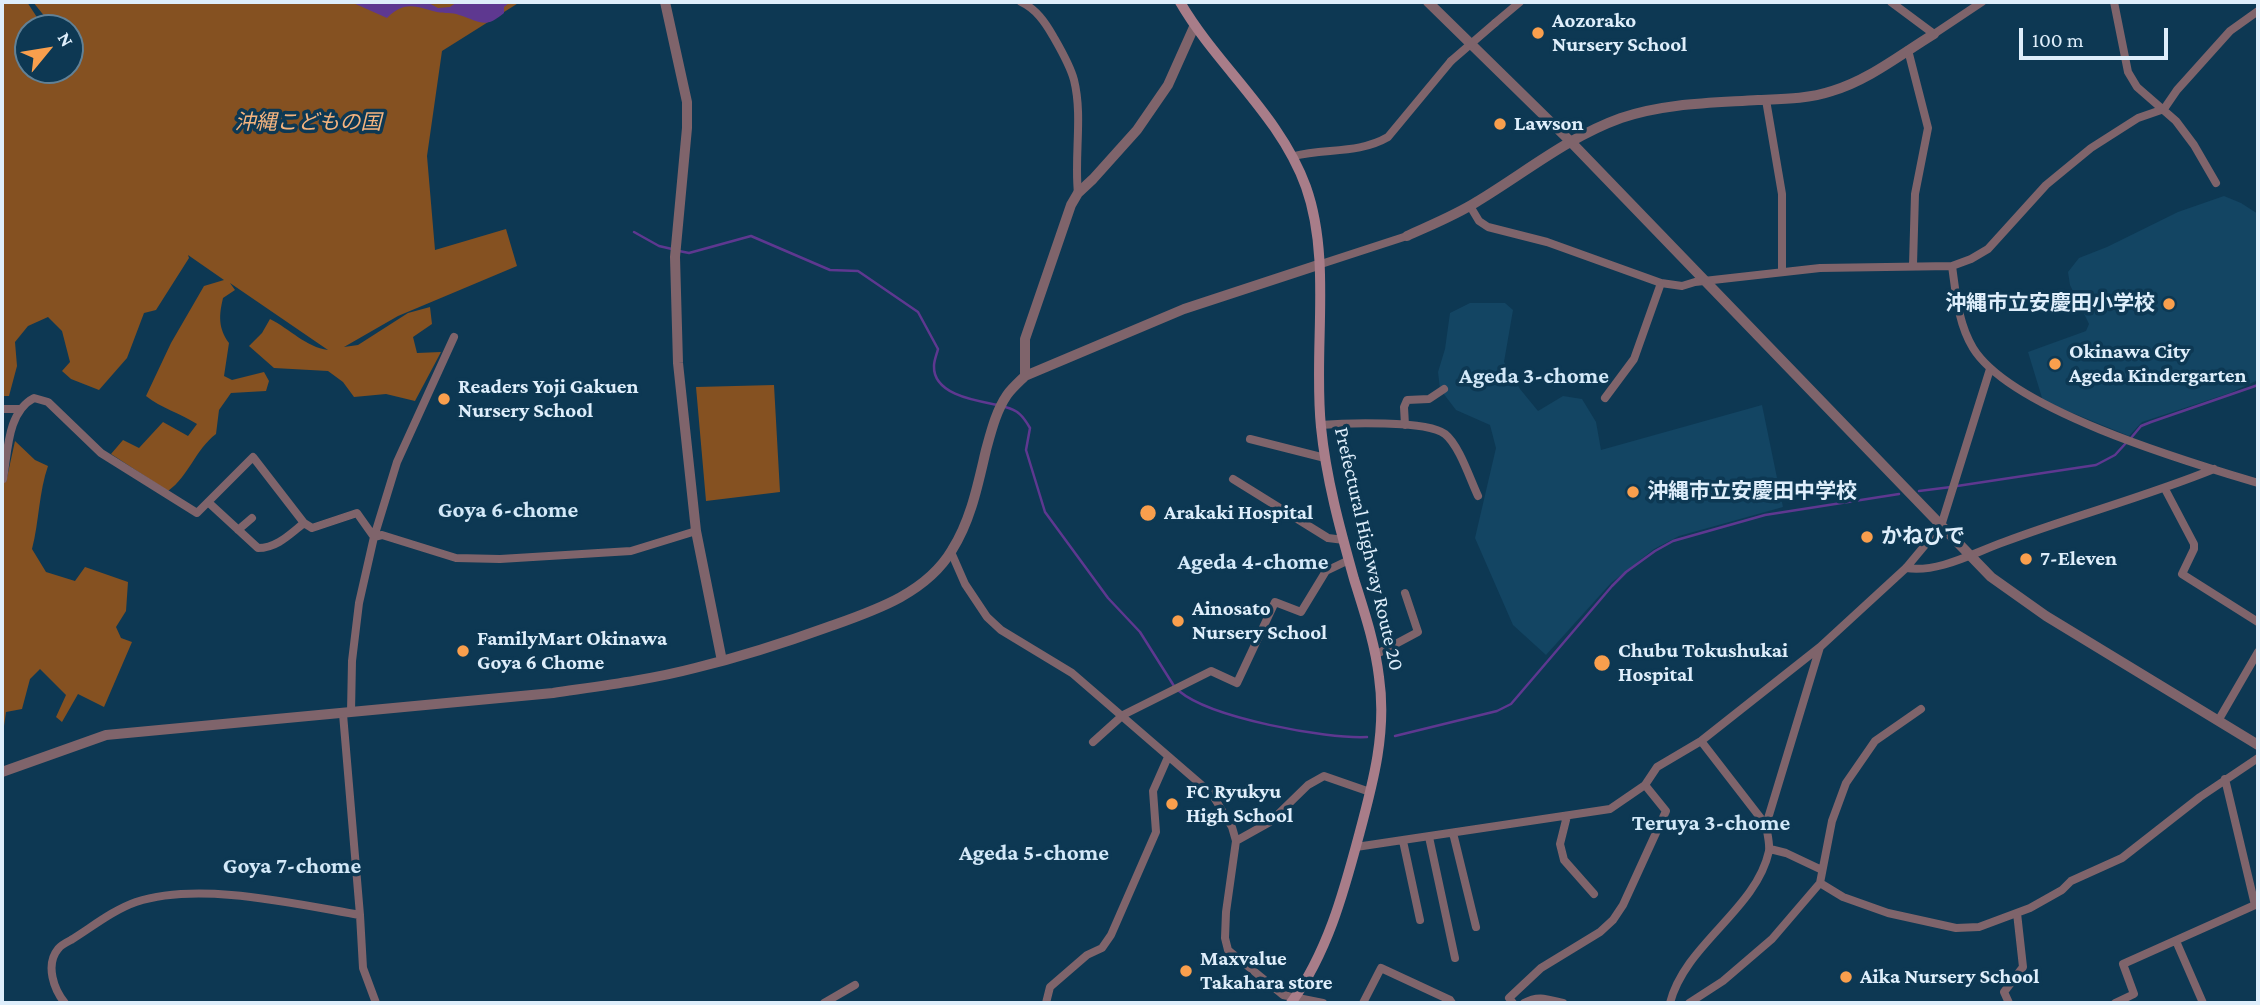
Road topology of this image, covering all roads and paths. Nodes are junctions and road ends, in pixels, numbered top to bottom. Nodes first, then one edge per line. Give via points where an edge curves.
1 (665, 2) edge
2 (1020, 2) edge
3 (1180, 2) edge
4 (1428, 2) edge
5 (1520, 2) edge
6 (1891, 2) edge
7 (1982, 2) edge
8 (2114, 2) edge
9 (2258, 11) edge
10 (1195, 27) junction
11 (1934, 34) junction
12 (1908, 50) junction
13 (1766, 100) junction
14 (2164, 109) junction
15 (1570, 141) junction
16 (1294, 156) junction
17 (2216, 183) dead end
18 (1078, 193) junction
19 (1470, 206) junction
20 (1407, 236) joint
21 (1318, 265) junction
22 (1913, 265) junction
23 (1952, 266) junction
24 (1782, 271) junction
25 (1705, 281) junction
26 (1661, 283) junction
27 (454, 337) dead end
28 (1990, 369) junction
29 (1025, 376) junction
30 (1444, 389) dead end
31 (1605, 398) dead end
32 (2, 409) edge
33 (19, 409) junction
34 (1320, 425) junction
35 (1405, 425) junction
36 (1250, 439) dead end
37 (1325, 458) junction
38 (2214, 469) junction
39 (3, 479) edge
40 (1233, 479) dead end
41 (2258, 484) edge
42 (2165, 489) junction
43 (1478, 496) dead end
44 (208, 502) junction
45 (252, 518) dead end
46 (304, 523) junction
47 (1941, 526) junction
48 (238, 530) junction
49 (696, 531) junction
50 (373, 537) junction
51 (1344, 540) junction
52 (951, 552) junction
53 (1971, 556) junction
54 (1349, 560) junction
55 (1906, 568) junction
56 (1405, 593) dead end
57 (2258, 622) edge
58 (1820, 647) junction
59 (2258, 652) edge
60 (1375, 655) junction
61 (722, 661) junction
62 (1921, 709) dead end
63 (347, 713) junction
64 (1123, 715) junction
65 (2218, 721) junction
66 (1701, 741) junction
67 (1093, 742) dead end
68 (2258, 745) edge
69 (1168, 757) junction
70 (2258, 758) edge
71 (2, 772) edge
72 (2225, 779) junction
73 (1645, 785) junction
74 (1370, 792) junction
75 (1567, 816) junction
76 (1766, 825) junction
77 (1452, 833) junction
78 (1429, 836) junction
79 (1236, 841) junction
80 (1403, 841) junction
81 (1356, 847) junction
82 (1770, 849) junction
83 (1822, 870) junction
84 (1820, 883) junction
85 (1594, 894) dead end
86 (2017, 912) junction
87 (360, 915) junction
88 (1420, 920) dead end
89 (1476, 927) dead end
90 (2176, 941) junction
91 (1455, 958) dead end
92 (855, 985) dead end
93 (1292, 1001) edge
94 (1508, 1002) edge
95 (65, 1003) edge
96 (376, 1003) edge
97 (824, 1003) edge
98 (1046, 1003) edge
99 (1323, 1003) edge
100 (1363, 1003) edge
101 (1452, 1003) edge
102 (1524, 1003) edge
103 (1563, 1003) edge
104 (1670, 1003) edge
105 (1689, 1003) edge
106 (2009, 1003) edge
107 (2115, 1003) edge
108 (2203, 1003) edge

1 - 49 street via 687,115 675,243 677,352
2 - 18 street via 1044,20 1073,80 1078,112
3 - 10 main road, Prefectural Highway Route 20
4 - 15 street
5 - 16 street, bridge via 1451,61 1388,137 1360,148
6 - 11 street
7 - 11 street
8 - 14 street via 2128,72 2137,87
9 - 14 street via 2230,31
10 - 16 main road, Prefectural Highway Route 20
10 - 18 street via 1168,85 1137,130
11 - 12 street
12 - 13 street via 1832,91
12 - 22 street via 1928,128 1915,194
13 - 15 street via 1644,111
13 - 24 street via 1782,194
14 - 17 street
14 - 23 street via 2138,118 2091,148 2046,186 1988,248
15 - 19 street
15 - 25 street
16 - 21 main road, Prefectural Highway Route 20 via 1314,215
18 - 29 street via 1025,339
19 - 20 street
19 - 26 street via 1488,227 1547,242
20 - 21 street
21 - 29 street via 1184,309
21 - 34 main road, Prefectural Highway Route 20
22 - 23 street
22 - 24 street
23 - 28 street via 1962,326
24 - 25 street
25 - 26 street via 1682,286
25 - 47 street
26 - 31 street via 1634,359
27 - 50 street via 397,462
28 - 38 street via 2034,400 2118,436
28 - 47 street
29 - 52 street via 1004,400 993,424 972,508
30 - 35 street via 1429,399 1407,400
32 - 33 street
33 - 39 street
33 - 44 street via 34,398 48,402 101,453 197,513
34 - 35 street
34 - 37 main road, Prefectural Highway Route 20
35 - 43 street via 1444,432
36 - 37 street
37 - 51 main road, Prefectural Highway Route 20
38 - 41 street
38 - 42 street
40 - 51 street via 1328,537
42 - 53 street
42 - 57 street via 2194,544 2182,574
44 - 46 street via 253,457
44 - 48 street
45 - 48 street
46 - 48 street via 266,548 258,548
46 - 50 street via 312,528 357,513
47 - 53 street
47 - 55 street
49 - 50 street via 631,551 500,559 456,558 382,535
49 - 61 street
50 - 63 street via 359,603
51 - 54 main road, Prefectural Highway Route 20
52 - 61 street via 934,572 897,599 779,645
52 - 64 street via 987,617 1072,673
53 - 55 street via 1920,570
53 - 65 street via 2027,604
54 - 60 main road, Prefectural Highway Route 20
54 - 64 street via 1326,571 1301,612 1275,602 1237,683 1210,671
55 - 58 street
56 - 60 street via 1418,632
58 - 66 street
58 - 76 street
59 - 65 street
60 - 74 main road, Prefectural Highway Route 20 via 1381,742
61 - 63 street via 553,694
62 - 83 street via 1875,741 1846,783
63 - 71 street via 106,735
63 - 87 street
64 - 67 street
64 - 69 street
65 - 68 street
66 - 73 street via 1657,767
66 - 76 street
69 - 79 street via 1212,794
69 - 98 street via 1153,791 1156,832 1111,935 1102,948 1050,987
70 - 72 street
72 - 86 street via 2122,858
72 - 90 street via 2255,905
73 - 75 street via 1610,809
73 - 94 street via 1666,811 1623,905 1600,932 1541,968
74 - 79 street via 1324,776 1308,785 1270,822
74 - 81 main road, Prefectural Highway Route 20
75 - 77 street
75 - 85 street via 1560,844 1564,860
76 - 82 street
77 - 78 street
77 - 89 street
78 - 80 street
78 - 91 street
79 - 93 street via 1226,912 1228,950
80 - 81 street
80 - 88 street
81 - 93 main road, Prefectural Highway Route 20 via 1321,954
82 - 83 street
82 - 104 street via 1759,878 1686,967
83 - 84 street
84 - 86 street via 1843,897 1888,913 1956,928 1979,927
84 - 105 street via 1772,939
86 - 106 street via 2024,967 2004,992
87 - 95 street via 232,896 174,895 139,901 58,949 53,986
87 - 96 street via 363,968
90 - 107 street via 2123,964 2134,994
90 - 108 street
92 - 97 street
93 - 99 street
100 - 101 street via 1381,968
102 - 103 street via 1540,997

